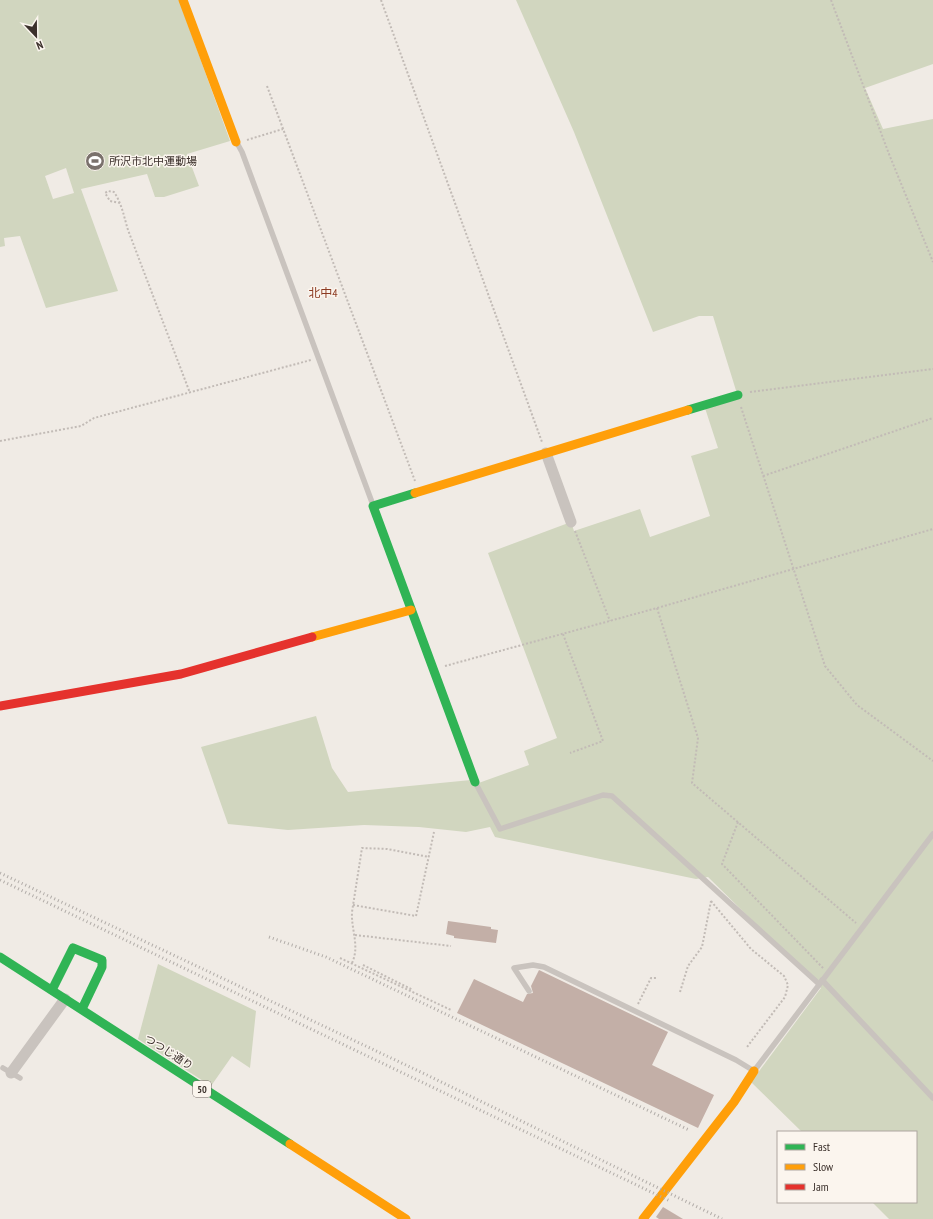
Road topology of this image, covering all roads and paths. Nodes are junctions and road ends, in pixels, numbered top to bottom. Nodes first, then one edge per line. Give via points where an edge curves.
1 (183, 0) edge
2 (381, 0) edge
3 (832, 0) edge
4 (267, 86) dead end
5 (283, 129) junction
6 (236, 142) junction
7 (120, 203) junction
8 (933, 262) edge
9 (318, 358) junction
10 (933, 369) edge
11 (190, 393) junction
12 (738, 395) junction
13 (933, 418) edge
14 (0, 441) edge
15 (546, 453) junction
16 (763, 476) junction
17 (419, 492) junction
18 (373, 506) junction
19 (571, 522) joint
20 (933, 529) edge
21 (793, 569) junction
22 (657, 608) junction
23 (411, 610) junction
24 (610, 621) junction
25 (563, 634) junction
26 (433, 669) junction
27 (0, 706) edge
28 (570, 753) dead end
29 (933, 761) edge
30 (475, 782) joint
31 (738, 822) junction
32 (434, 832) dead end
33 (933, 834) edge
34 (429, 857) junction
35 (353, 905) junction
36 (862, 928) junction
37 (354, 935) junction
38 (451, 946) dead end
39 (0, 957) edge
40 (340, 958) dead end
41 (352, 963) junction
42 (363, 965) dead end
43 (828, 972) junction
44 (657, 978) dead end
45 (820, 982) junction
46 (52, 990) junction
47 (529, 991) dead end
48 (680, 992) dead end
49 (65, 999) junction
50 (82, 1009) junction
51 (635, 1011) junction
52 (746, 1047) dead end
53 (754, 1071) junction
54 (12, 1073) dead end
55 (933, 1098) edge
56 (646, 1218) edge
57 (406, 1219) edge

1 - 6 street
2 - 15 path
3 - 8 path via 889,154
4 - 5 path
5 - 6 path
5 - 17 path
6 - 9 lane via 242,152
7 - 7 path via 114,192 105,193 110,201
7 - 11 path
9 - 11 path
9 - 18 lane
10 - 12 path
11 - 14 path via 94,418 80,426
12 - 15 street
12 - 16 path
13 - 16 path
15 - 17 street
15 - 19 street
16 - 21 path
17 - 18 street
18 - 23 street
19 - 24 path
20 - 21 path
21 - 22 path
21 - 29 path via 825,666 857,705
22 - 24 path
22 - 31 path via 698,738 692,783
23 - 26 street
23 - 27 street via 181,674
24 - 25 path
25 - 26 path
25 - 28 path via 603,741
26 - 30 street
30 - 45 lane via 500,829 603,795 612,796
31 - 36 path
31 - 43 path via 722,864
32 - 34 path
33 - 36 lane
34 - 35 path via 416,916
34 - 35 path via 387,849 362,848
35 - 37 path
36 - 43 lane
37 - 38 path
37 - 41 path via 356,945
39 - 46 street, つつじ通り / 50
40 - 41 path
41 - 42 path via 451,1010
43 - 45 lane
44 - 51 path via 651,978
45 - 53 lane
45 - 55 lane
46 - 49 street, つつじ通り / 50
46 - 50 street via 73,948 102,960 102,967
47 - 51 lane via 514,968 544,966
48 - 52 path via 688,966 702,947 711,901 751,949 786,980 785,997
49 - 50 street, つつじ通り / 50
49 - 54 street
50 - 57 street, つつじ通り / 50
51 - 53 lane
53 - 56 street via 734,1102

